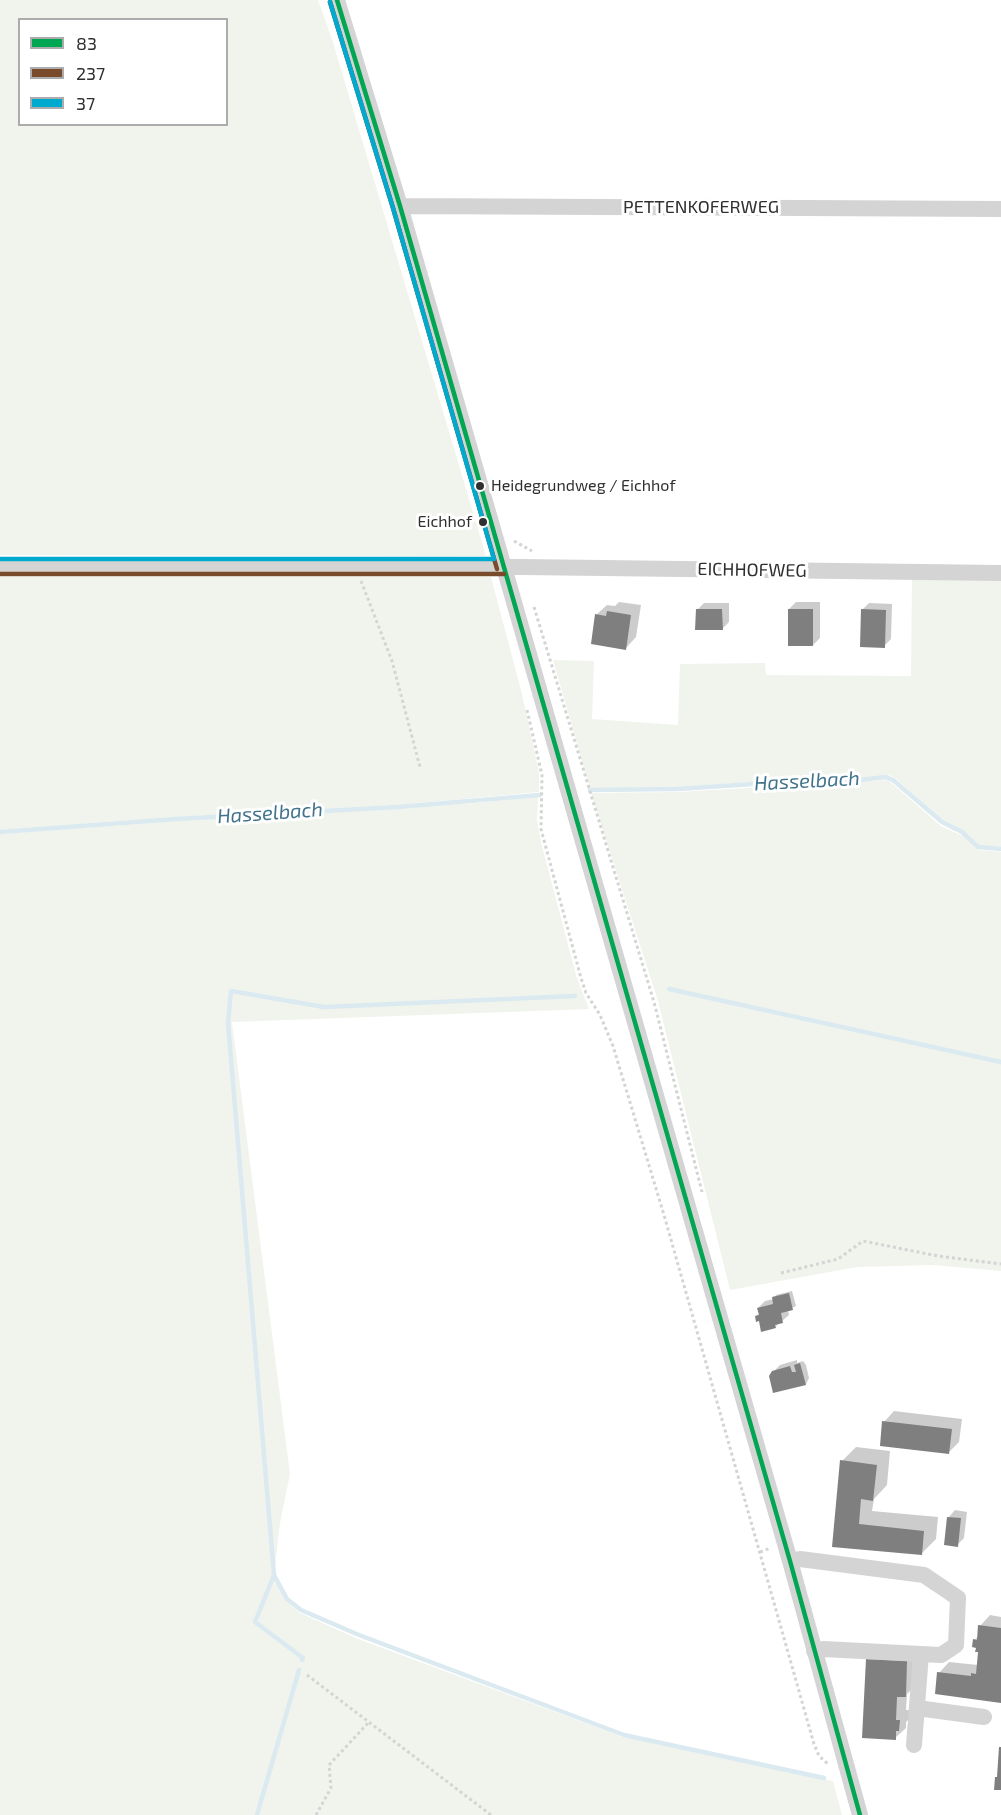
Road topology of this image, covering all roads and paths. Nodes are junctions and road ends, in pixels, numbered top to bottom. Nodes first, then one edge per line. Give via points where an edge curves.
1 (337, 0) edge
2 (400, 206) junction
3 (1001, 208) edge
4 (0, 566) edge
5 (504, 567) junction
6 (357, 568) junction
7 (1001, 573) edge
8 (532, 602) dead end
9 (525, 706) dead end
10 (420, 767) dead end
11 (703, 1195) dead end
12 (1001, 1264) edge
13 (781, 1273) dead end
14 (790, 1561) junction
15 (814, 1651) junction
16 (921, 1654) junction
17 (307, 1675) dead end
18 (917, 1708) junction
19 (984, 1717) dead end
20 (369, 1722) junction
21 (914, 1745) dead end
22 (832, 1768) dead end
23 (316, 1815) edge
24 (491, 1815) edge
25 (860, 1815) edge

1 - 2 street
2 - 3 street, PETTENKOFERWEG
2 - 5 street
4 - 6 street, EICHHOFWEG
5 - 6 street, EICHHOFWEG
5 - 7 street, EICHHOFWEG
5 - 14 street
6 - 10 path via 392,661
8 - 11 path via 654,1002
9 - 22 path via 542,775 541,829 581,978 613,1046 814,1744 819,1756
12 - 13 path via 863,1241 838,1259
14 - 15 street
14 - 16 street via 801,1559 924,1575 958,1598 956,1645 941,1655
15 - 16 street
15 - 25 street
16 - 18 street
17 - 20 path
18 - 19 street
18 - 21 street
20 - 23 path via 329,1765 331,1788
20 - 24 path

